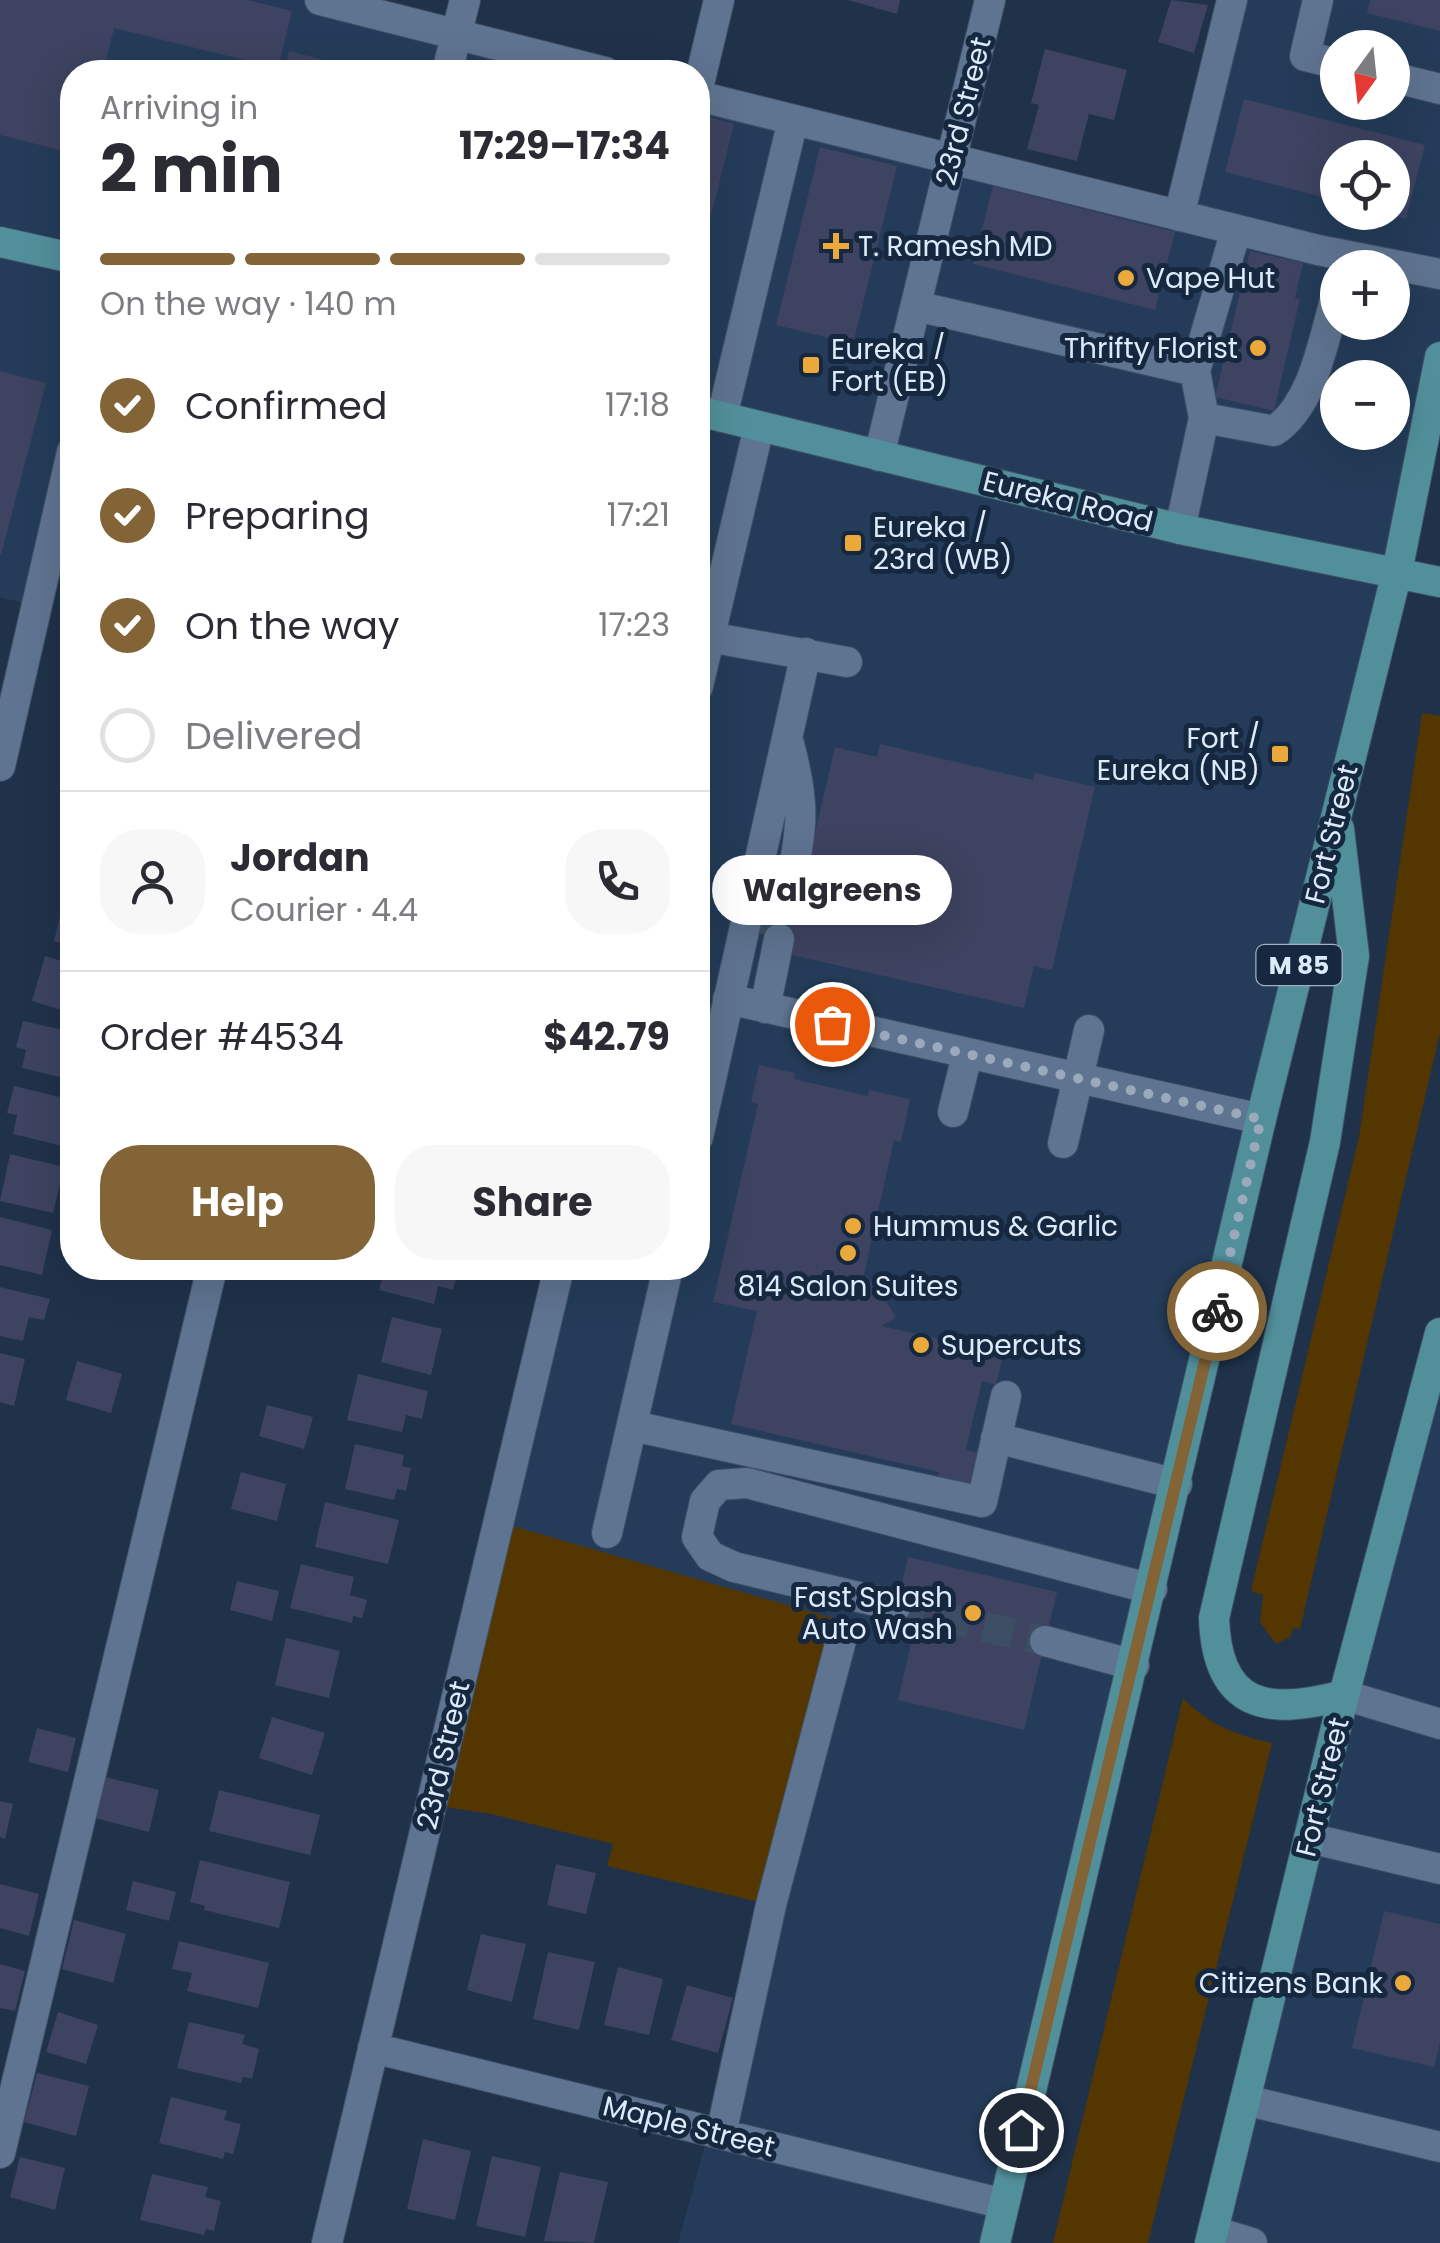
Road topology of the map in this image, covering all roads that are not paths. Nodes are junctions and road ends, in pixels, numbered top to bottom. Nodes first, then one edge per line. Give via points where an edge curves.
1 (320, 0) edge
2 (465, 0) edge
3 (718, 0) edge
4 (990, 0) edge
5 (1232, 0) edge
6 (1318, 0) edge
7 (457, 35) junction
8 (451, 60) edge
9 (557, 60) edge
10 (705, 60) edge
11 (1320, 60) edge
12 (1410, 82) edge
13 (1440, 89) edge
14 (710, 96) edge
15 (793, 120) junction
16 (952, 160) junction
17 (1179, 216) junction
18 (1236, 230) junction
19 (0, 242) edge
20 (1320, 254) edge
21 (60, 255) edge
22 (1410, 270) edge
23 (1440, 274) edge
24 (916, 306) junction
25 (1323, 340) edge
26 (1440, 358) edge
27 (1195, 371) junction
28 (710, 414) edge
29 (1204, 418) junction
30 (759, 426) junction
31 (879, 456) junction
32 (1180, 528) junction
33 (1397, 572) junction
34 (59, 577) edge
35 (1440, 582) edge
36 (710, 633) edge
37 (710, 637) edge
38 (806, 653) junction
39 (847, 662) dead end
40 (787, 736) junction
41 (0, 766) edge
42 (776, 788) junction
43 (1336, 812) junction
44 (770, 936) tunnel mouth
45 (746, 1004) junction
46 (1089, 1030) dead end
47 (967, 1055) junction
48 (1078, 1080) junction
49 (710, 1104) edge
50 (953, 1112) dead end
51 (1261, 1119) junction
52 (1064, 1142) dead end
53 (209, 1280) edge
54 (556, 1280) edge
55 (665, 1280) edge
56 (1440, 1333) edge
57 (1006, 1396) dead end
58 (632, 1426) junction
59 (996, 1438) junction
60 (1178, 1484) junction
61 (607, 1533) dead end
62 (1152, 1589) junction
63 (896, 1606) tunnel mouth
64 (843, 1633) dead end
65 (1045, 1641) tunnel mouth
66 (1134, 1665) junction
67 (1344, 1695) junction
68 (1440, 1724) edge
69 (1309, 1838) junction
70 (1440, 1870) edge
71 (373, 2048) junction
72 (1246, 2100) junction
73 (721, 2134) junction
74 (1440, 2147) edge
75 (0, 2152) edge
76 (1004, 2204) junction
77 (1212, 2237) edge
78 (327, 2243) edge
79 (995, 2243) edge
80 (1252, 2243) edge

1 - 7 street
2 - 7 street
3 - 10 street
4 - 16 street, 23rd Street
5 - 17 street
6 - 11 street via 1305,56
7 - 8 street
7 - 9 street
12 - 13 street
14 - 15 street
15 - 16 street
15 - 28 street
16 - 17 street
16 - 24 street, 23rd Street
17 - 18 street
18 - 20 street
18 - 27 street
19 - 21 main road
22 - 23 street
24 - 27 street
24 - 31 street, 23rd Street
25 - 29 street via 1292,419 1274,431
26 - 33 main road, Fort Street / M 85
27 - 29 street
28 - 30 main road, Eureka Road
29 - 32 street
30 - 31 main road, Eureka Road
30 - 36 street
31 - 32 main road, Eureka Road
32 - 33 main road, Eureka Road
33 - 35 main road, Eureka Road
33 - 43 main road, Fort Street / M 85
34 - 41 street
37 - 38 street
38 - 39 street
38 - 40 street
40 - 42 street
40 - 42 street via 803,796 802,833 781,884
42 - 45 street
43 - 51 main road, Fort Street / M 85
43 - 67 main road via 1352,975 1325,1142 1214,1618 1221,1670 1242,1695 1280,1706
44 - 45 street
45 - 47 street
45 - 49 street
46 - 48 street
47 - 48 street
47 - 50 street
48 - 51 street
48 - 52 street
51 - 60 main road, Fort Street / M 85
53 - 75 street
54 - 71 street, 23rd Street
55 - 58 street
56 - 67 main road, Fort Street
57 - 59 street
58 - 59 street via 982,1502
58 - 61 street
59 - 60 street
60 - 62 main road, Fort Street / M 85
62 - 63 street via 746,1483 719,1485 705,1500 697,1538 710,1556
62 - 66 main road, Fort Street / M 85
64 - 73 street via 771,1905
65 - 66 street
66 - 76 main road, Fort Street / M 85
67 - 68 street
67 - 69 main road, Fort Street
69 - 70 street
69 - 72 main road, Fort Street
71 - 73 street, Maple Street
71 - 78 street, 23rd Street
72 - 74 street
72 - 77 main road, Fort Street
73 - 76 street, Maple Street
76 - 79 main road, Fort Street / M 85
77 - 80 street

